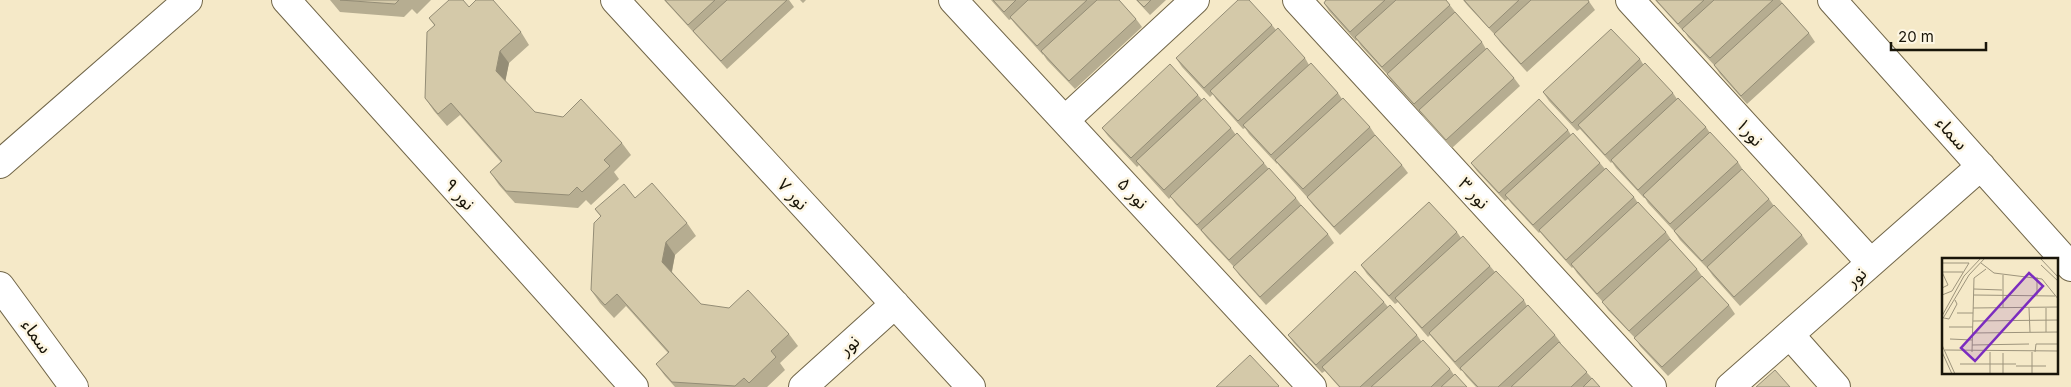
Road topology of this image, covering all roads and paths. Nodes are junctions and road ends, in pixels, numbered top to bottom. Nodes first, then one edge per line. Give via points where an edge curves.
1 (188, 0) edge
2 (286, 0) edge
3 (615, 0) edge
4 (953, 0) edge
5 (1195, 0) edge
6 (1297, 0) edge
7 (1630, 0) edge
8 (1832, 0) edge
9 (1065, 120) junction
10 (0, 164) edge
11 (1981, 166) junction
12 (1871, 263) junction
13 (2071, 266) edge
14 (0, 286) edge
15 (895, 304) junction
16 (1790, 335) junction
17 (74, 387) edge
18 (634, 387) edge
19 (803, 387) edge
20 (971, 387) edge
21 (1312, 387) edge
22 (1652, 387) edge
23 (1730, 387) edge
24 (1836, 387) edge

1 - 10 street
2 - 18 street, نور ۹
3 - 15 street, نور ۷
4 - 9 street, نور ۵
5 - 9 street
6 - 22 street, نور ۳
7 - 12 street, نور۱
8 - 11 street, سماء
9 - 21 street, نور ۵
11 - 12 street, نور
11 - 13 street, سماء
12 - 16 street, نور
14 - 17 street, سماء
15 - 19 street, نور
15 - 20 street, نور ۷
16 - 23 street, نور
16 - 24 street

